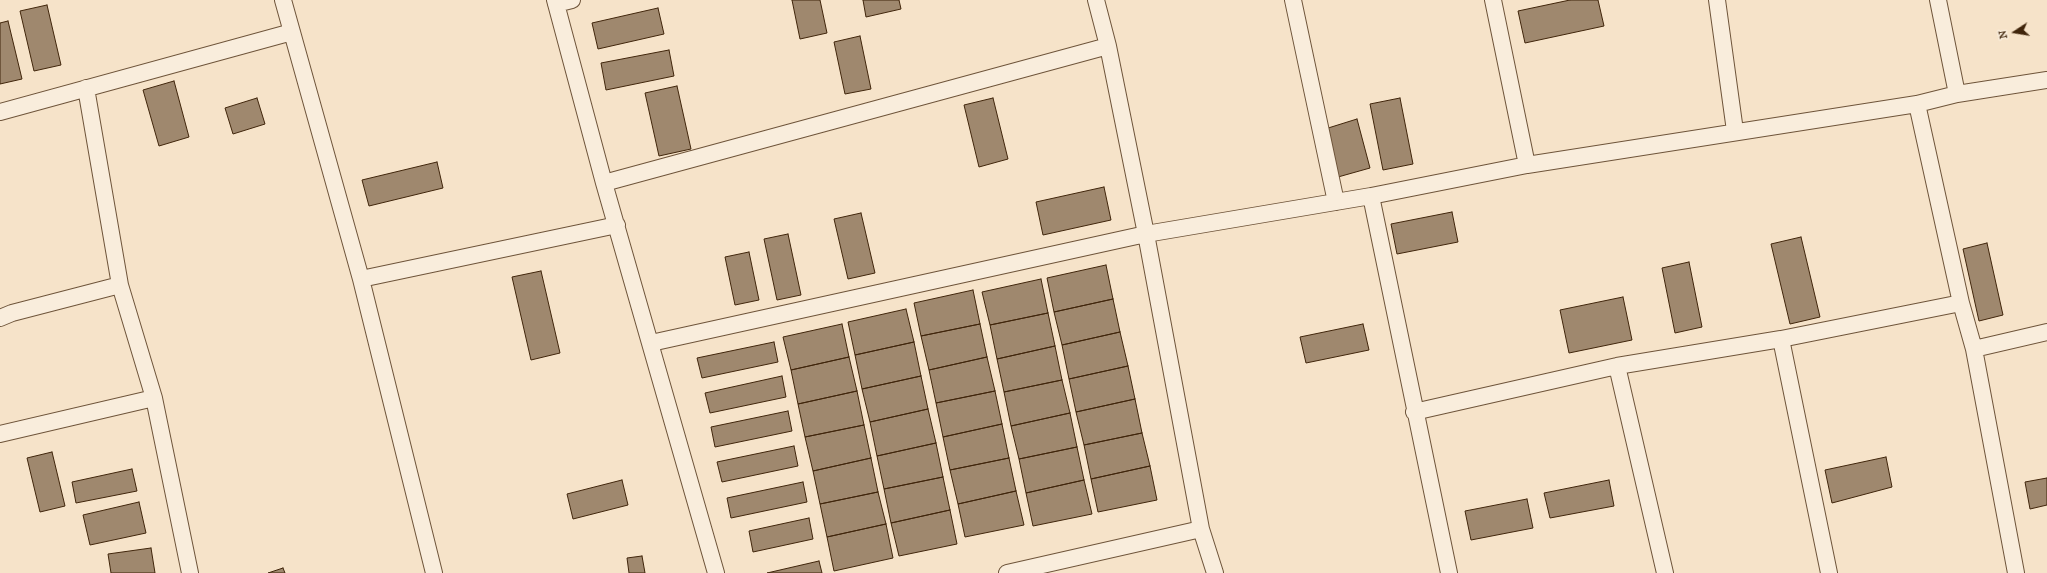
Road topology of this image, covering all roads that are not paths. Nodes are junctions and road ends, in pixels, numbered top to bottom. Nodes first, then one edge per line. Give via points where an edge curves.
1 (283, 0) edge
2 (572, 0) edge
3 (1096, 0) edge
4 (1293, 0) edge
5 (1493, 0) edge
6 (1717, 0) edge
7 (1938, 0) edge
8 (556, 2) edge
9 (292, 32) junction
10 (1108, 46) junction
11 (2047, 80) edge
12 (86, 88) junction
13 (1957, 94) junction
14 (1918, 104) junction
15 (0, 112) edge
16 (1735, 131) junction
17 (1527, 166) junction
18 (604, 183) junction
19 (1370, 196) junction
20 (1336, 202) junction
21 (617, 225) junction
22 (1146, 234) junction
23 (361, 279) junction
24 (120, 285) junction
25 (1961, 303) junction
26 (0, 318) edge
27 (2047, 332) edge
28 (1781, 339) junction
29 (651, 343) junction
30 (1974, 349) junction
31 (1617, 366) junction
32 (154, 398) junction
33 (1414, 412) junction
34 (0, 434) edge
35 (1201, 529) junction
36 (190, 573) edge
37 (434, 573) edge
38 (716, 573) edge
39 (1007, 573) edge
40 (1215, 573) edge
41 (1449, 573) edge
42 (1664, 573) edge
43 (1829, 573) edge
44 (2016, 573) edge

1 - 9 street
2 - 8 street
3 - 10 street
4 - 20 street
5 - 17 street
6 - 16 street
7 - 13 street
8 - 18 street
9 - 12 street
9 - 23 street
10 - 18 street
10 - 22 street
11 - 13 street
12 - 15 street
12 - 24 street
13 - 14 street
14 - 16 street
14 - 25 street
16 - 17 street
17 - 19 street
18 - 21 street
19 - 20 street
19 - 33 street
20 - 22 street
21 - 23 street
21 - 29 street
22 - 29 street
22 - 35 street
23 - 37 street
24 - 26 street
24 - 32 street
25 - 28 street
25 - 30 street
27 - 30 street
28 - 31 street
28 - 43 street
29 - 38 street
30 - 44 street
31 - 33 street
31 - 42 street
32 - 34 street
32 - 36 street
33 - 41 street
35 - 39 street
35 - 40 street

